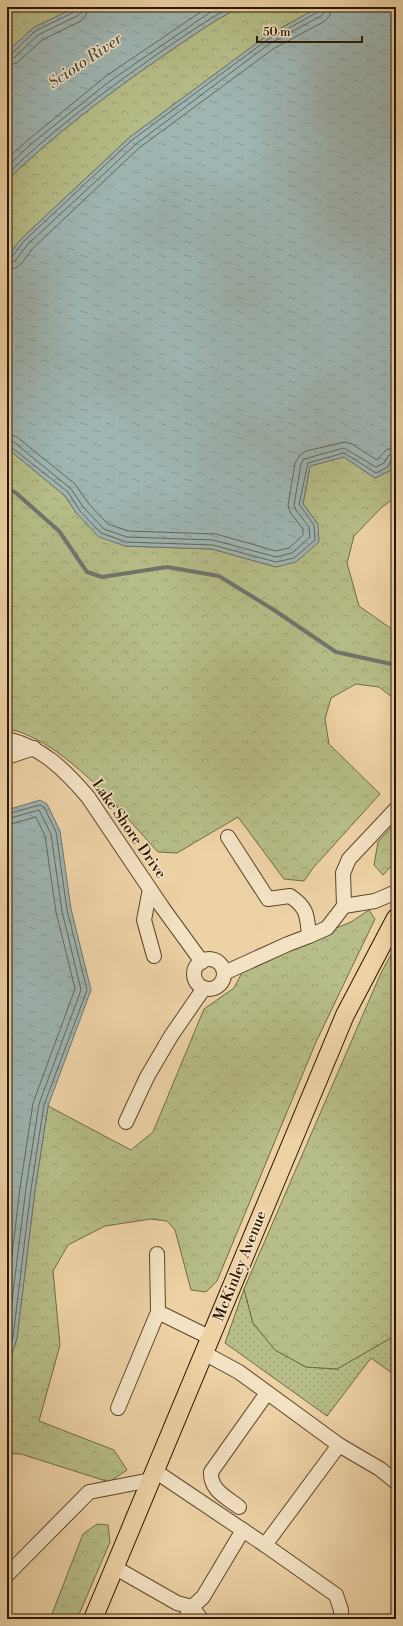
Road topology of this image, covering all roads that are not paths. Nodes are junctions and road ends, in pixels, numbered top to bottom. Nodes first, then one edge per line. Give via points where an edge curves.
1 (7, 739) edge
2 (34, 748) junction
3 (7, 758) edge
4 (396, 809) edge
5 (228, 837) dead end
6 (150, 889) junction
7 (396, 892) edge
8 (344, 906) junction
9 (396, 918) edge
10 (309, 936) junction
11 (154, 956) dead end
12 (202, 962) junction
13 (224, 973) junction
14 (204, 988) junction
15 (126, 1122) dead end
16 (157, 1254) dead end
17 (158, 1312) junction
18 (207, 1346) junction
19 (267, 1393) junction
20 (118, 1408) dead end
21 (339, 1446) junction
22 (153, 1475) junction
23 (396, 1482) edge
24 (239, 1507) dead end
25 (243, 1530) junction
26 (265, 1545) junction
27 (114, 1567) junction
28 (7, 1575) edge
29 (192, 1607) junction
30 (93, 1619) edge
31 (185, 1619) edge
32 (201, 1619) edge
33 (341, 1619) edge

1 - 2 street, Lake Shore Drive
2 - 3 street
2 - 6 street, Lake Shore Drive via 63,770 88,797
4 - 8 street via 349,859 343,873
5 - 10 street via 268,899 290,896 299,902 306,912
6 - 11 street via 144,920
6 - 12 street, Lake Shore Drive
7 - 8 street via 375,901
8 - 10 street via 327,928
9 - 18 main road, McKinley Avenue via 345,1015
10 - 13 street
12 - 13 street via 216,962
12 - 14 street via 198,965 195,975 199,985
13 - 14 street via 222,983 218,986
14 - 15 street via 147,1077
16 - 17 street
17 - 18 street
17 - 20 street
18 - 19 street
18 - 22 main road, McKinley Avenue
19 - 21 street
19 - 24 street via 211,1472 211,1481 216,1490
21 - 23 street via 380,1469
21 - 26 street
22 - 25 street
22 - 27 main road, McKinley Avenue
22 - 28 street via 89,1492
25 - 26 street
25 - 29 street via 204,1597
26 - 33 street via 336,1595
27 - 29 street via 178,1604
27 - 30 main road, McKinley Avenue
29 - 31 street
29 - 32 street

